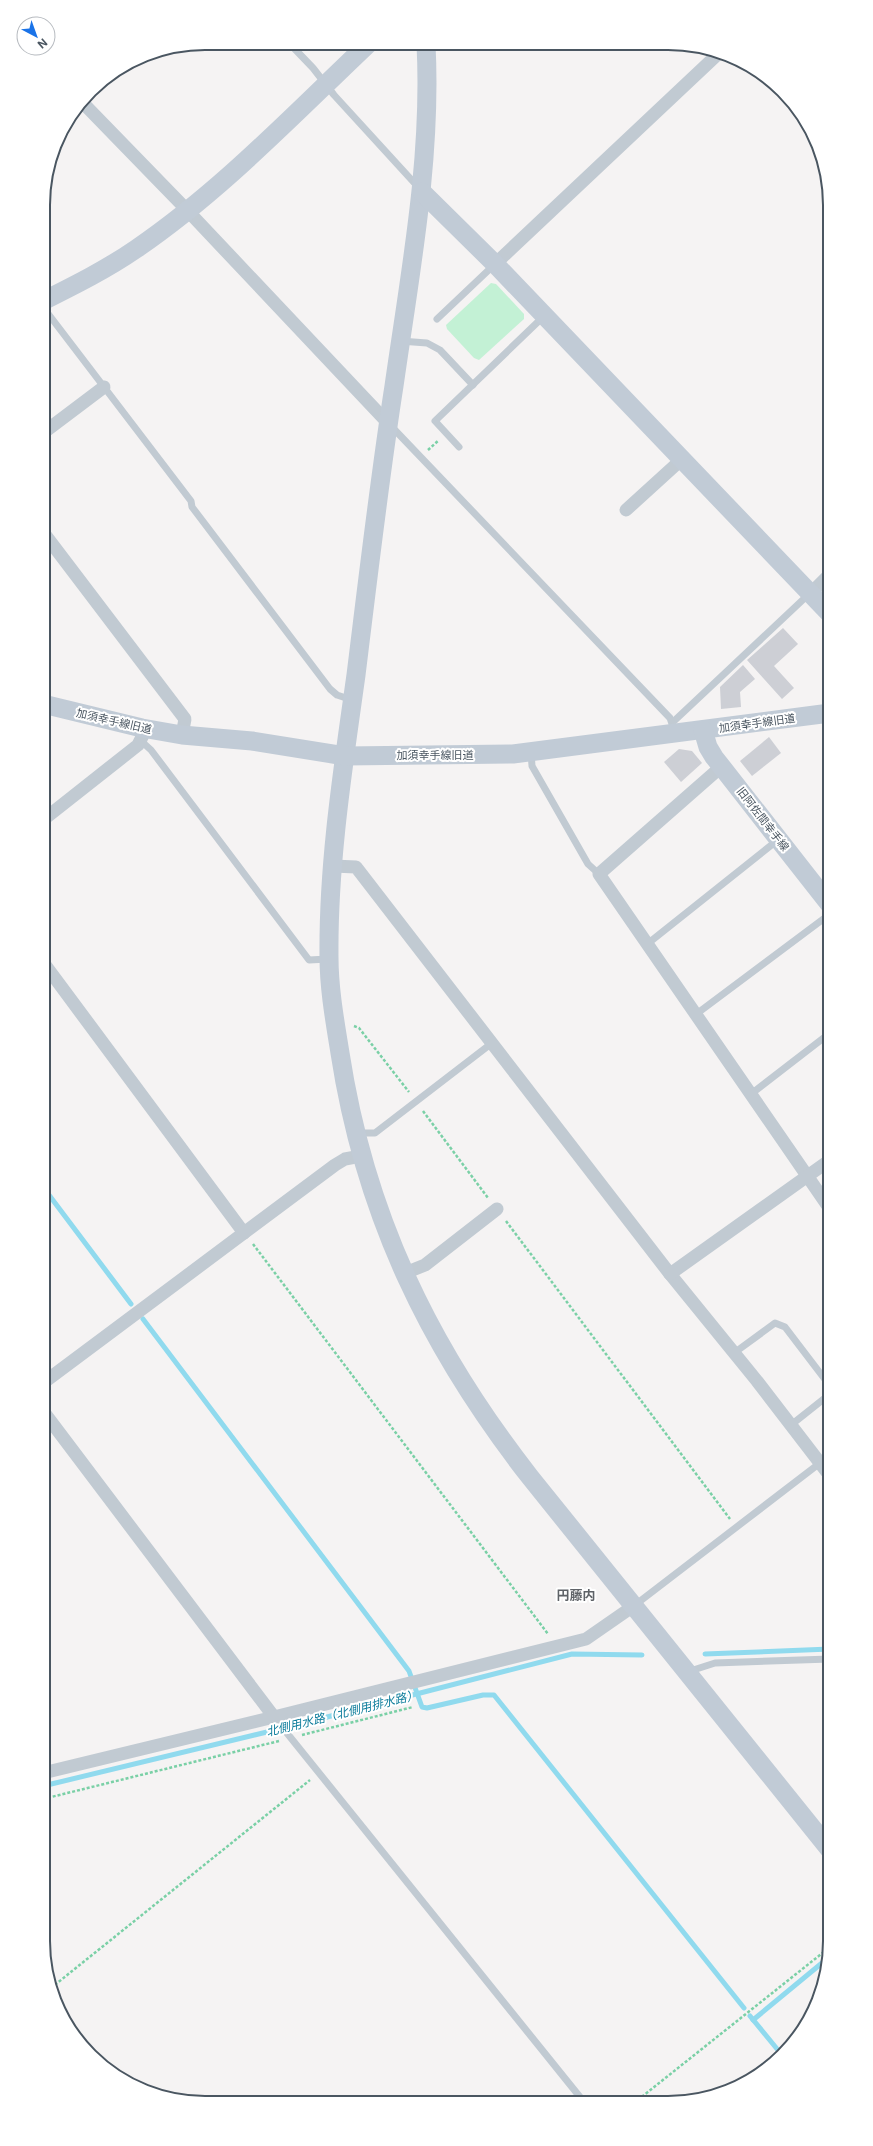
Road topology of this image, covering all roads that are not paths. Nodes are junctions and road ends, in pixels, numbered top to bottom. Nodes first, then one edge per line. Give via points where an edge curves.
1 (296, 50) edge
2 (362, 50) edge
3 (426, 50) edge
4 (714, 57) edge
5 (326, 84) junction
6 (86, 106) edge
7 (422, 192) junction
8 (187, 210) junction
9 (495, 264) junction
10 (50, 298) edge
11 (50, 316) edge
12 (544, 316) junction
13 (437, 319) dead end
14 (400, 341) junction
15 (473, 386) junction
16 (104, 387) junction
17 (388, 423) junction
18 (50, 429) edge
19 (459, 447) dead end
20 (681, 460) junction
21 (626, 510) dead end
22 (50, 541) edge
23 (823, 581) edge
24 (810, 594) junction
25 (823, 607) edge
26 (352, 700) junction
27 (50, 706) edge
28 (823, 714) edge
29 (674, 728) junction
30 (703, 730) junction
31 (141, 734) junction
32 (182, 735) junction
33 (531, 751) junction
34 (345, 756) junction
35 (722, 766) junction
36 (50, 815) edge
37 (779, 839) junction
38 (333, 866) junction
39 (598, 874) junction
40 (823, 896) edge
41 (823, 919) edge
42 (646, 945) junction
43 (329, 959) junction
44 (50, 971) edge
45 (695, 1015) junction
46 (823, 1039) edge
47 (492, 1043) junction
48 (751, 1094) junction
49 (356, 1133) junction
50 (361, 1156) junction
51 (823, 1165) edge
52 (807, 1177) junction
53 (823, 1199) edge
54 (497, 1209) road end
55 (244, 1233) junction
56 (405, 1273) junction
57 (670, 1274) junction
58 (734, 1353) junction
59 (823, 1377) edge
60 (50, 1378) edge
61 (823, 1400) edge
62 (50, 1420) edge
63 (791, 1425) junction
64 (820, 1463) junction
65 (823, 1467) edge
66 (635, 1605) junction
67 (823, 1659) edge
68 (687, 1672) junction
69 (274, 1717) junction
70 (50, 1771) edge
71 (823, 1841) edge
72 (579, 2096) edge

1 - 5 lane
2 - 5 street
3 - 7 street
4 - 9 street
5 - 7 lane
5 - 8 street
6 - 8 street
7 - 9 street
7 - 14 street
8 - 10 street via 136,249
8 - 17 street
9 - 12 street
9 - 13 lane
11 - 16 lane
12 - 15 lane
12 - 20 street
14 - 15 lane via 427,343 440,350
14 - 17 street
15 - 19 lane via 435,421
16 - 18 street
16 - 26 lane via 330,689 337,695
17 - 26 street
17 - 29 lane
20 - 21 street
20 - 24 street
22 - 32 street via 185,719
23 - 24 street
24 - 25 street
24 - 29 lane
26 - 34 street
27 - 31 street, 加須幸手線旧道
28 - 30 street, 加須幸手線旧道
29 - 30 street, 加須幸手線旧道
29 - 33 street, 加須幸手線旧道
30 - 35 street, 旧阿佐間幸手線 via 708,747
31 - 32 street, 加須幸手線旧道
31 - 36 street via 138,745 128,754
31 - 43 lane via 309,960
32 - 34 street, 加須幸手線旧道 via 252,741
33 - 34 street, 加須幸手線旧道 via 463,755
33 - 39 lane via 532,766 588,864
34 - 38 street
35 - 37 street, 旧阿佐間幸手線
35 - 39 street
37 - 40 street, 旧阿佐間幸手線
37 - 42 lane
38 - 43 street
38 - 47 street via 356,868
39 - 42 street
41 - 45 lane
42 - 45 street
43 - 49 street via 335,1025
44 - 55 street
45 - 48 street
46 - 48 lane
47 - 49 lane via 374,1132
47 - 57 street
48 - 52 street
49 - 50 street
50 - 55 street via 345,1159 335,1165
50 - 56 street via 383,1221
51 - 52 street
52 - 53 street
52 - 57 street
54 - 56 street via 425,1265
55 - 60 street
56 - 66 street via 436,1339 499,1437
57 - 58 street
58 - 59 lane via 775,1323 785,1326
58 - 63 street
61 - 63 lane
62 - 69 street
63 - 64 street
64 - 65 street
64 - 66 lane
66 - 68 street
66 - 69 street via 586,1638
67 - 68 lane via 715,1664
68 - 71 street
69 - 70 street
69 - 72 lane

